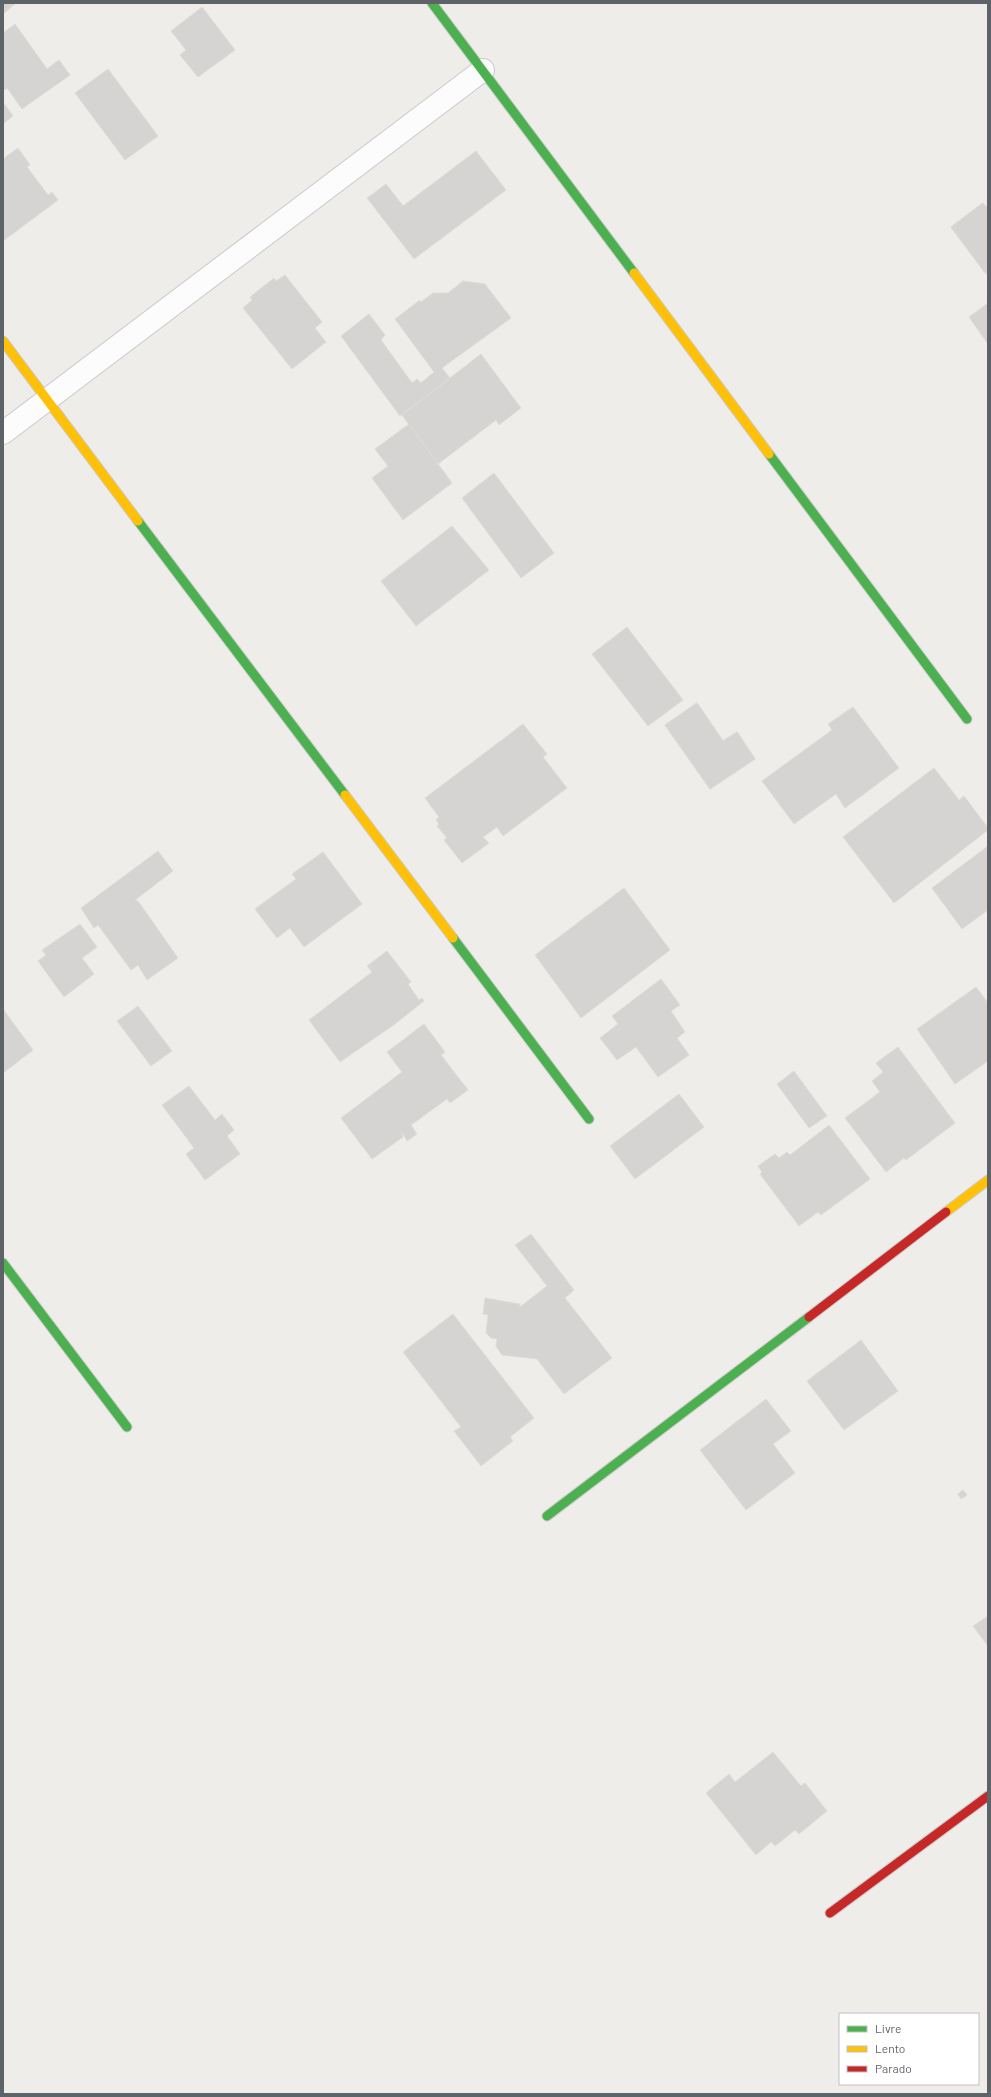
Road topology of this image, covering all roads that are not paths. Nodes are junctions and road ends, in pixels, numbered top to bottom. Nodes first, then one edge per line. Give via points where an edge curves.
1 (432, 3) edge
2 (483, 70) junction
3 (3, 341) edge
4 (47, 399) junction
5 (3, 432) edge
6 (967, 719) dead end
7 (589, 1119) dead end
8 (988, 1180) edge
9 (3, 1263) edge
10 (127, 1427) dead end
11 (547, 1516) dead end
12 (986, 1803) edge
13 (830, 1913) dead end

1 - 2 street
2 - 4 street
2 - 6 street
3 - 4 street
4 - 5 street
4 - 7 street
8 - 11 street
9 - 10 street
12 - 13 street

